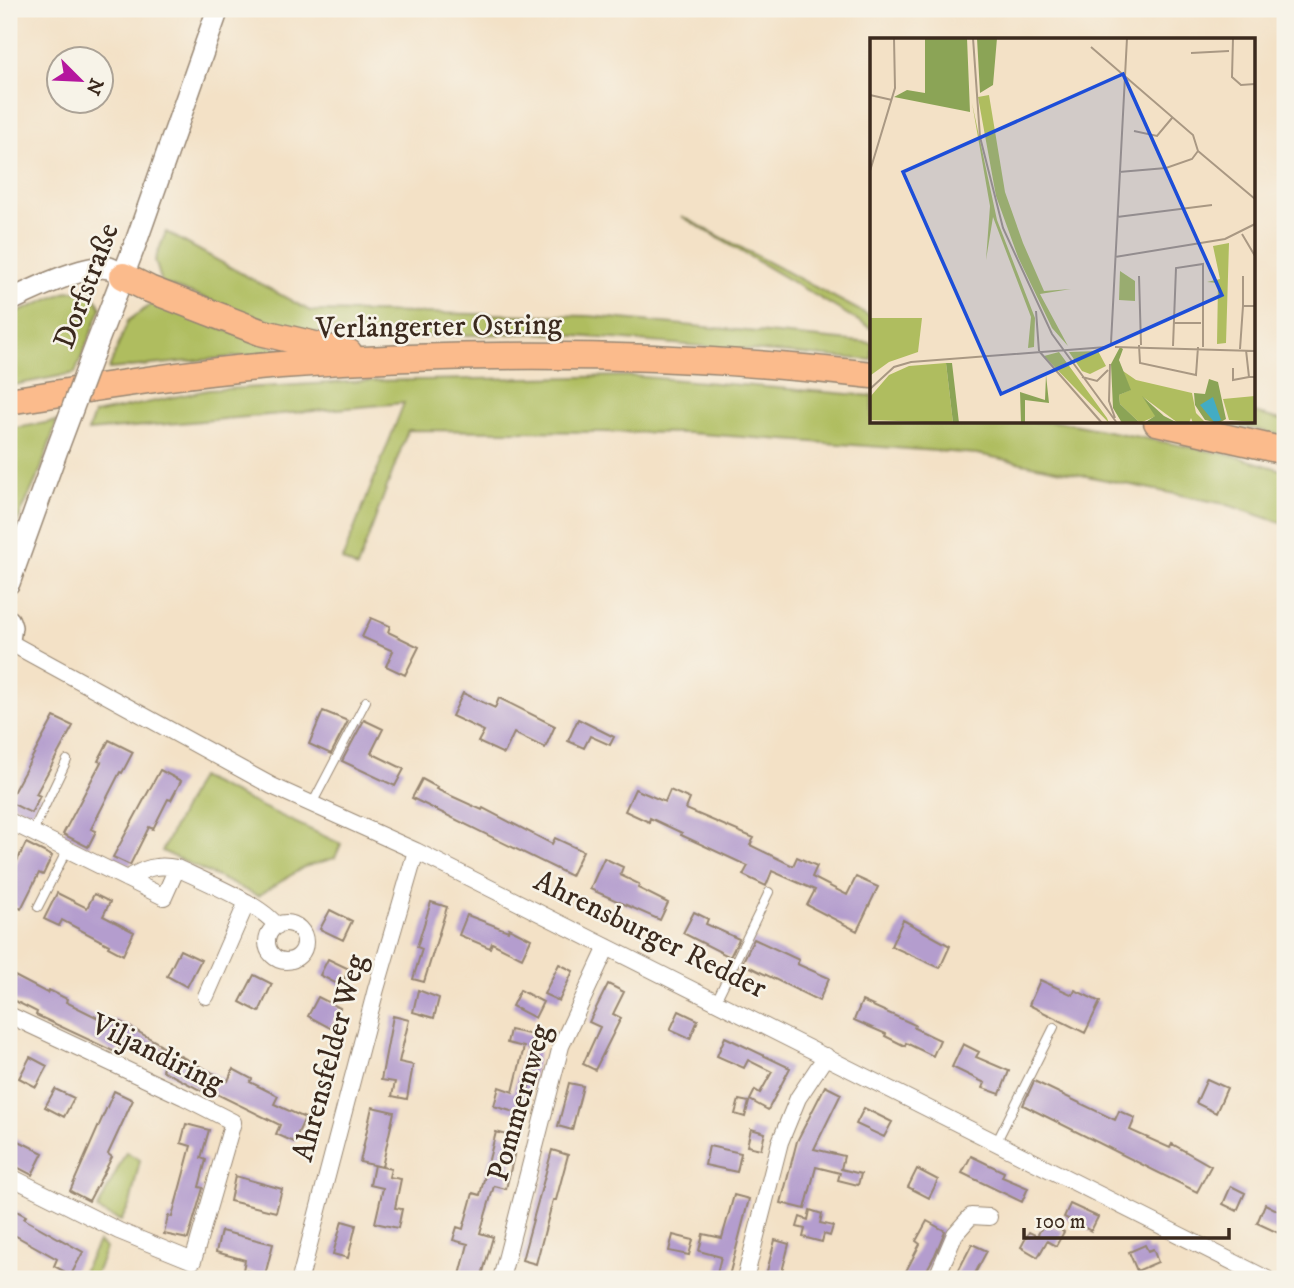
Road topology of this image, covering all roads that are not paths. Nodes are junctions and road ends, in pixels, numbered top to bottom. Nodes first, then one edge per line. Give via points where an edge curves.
1 (218, 9) edge
2 (121, 281) junction
3 (9, 301) edge
4 (378, 360) junction
5 (870, 375) edge
6 (9, 401) edge
7 (1166, 424) edge
8 (1285, 451) edge
9 (9, 583) edge
10 (9, 621) edge
11 (9, 641) edge
12 (366, 701) dead end
13 (67, 760) dead end
14 (312, 804) junction
15 (9, 821) edge
16 (32, 833) junction
17 (67, 850) junction
18 (416, 852) junction
19 (177, 868) junction
20 (127, 879) junction
21 (769, 892) dead end
22 (247, 902) junction
23 (38, 907) dead end
24 (277, 926) dead end
25 (607, 947) junction
26 (206, 996) dead end
27 (716, 1002) junction
28 (9, 1015) edge
29 (1054, 1027) dead end
30 (826, 1056) junction
31 (999, 1143) junction
32 (9, 1176) edge
33 (989, 1217) dead end
34 (300, 1279) edge
35 (500, 1279) edge
36 (745, 1279) edge
37 (936, 1279) edge
38 (1267, 1279) edge

1 - 2 street, Dorfstraße
2 - 3 street via 109,268 94,269 57,279
2 - 4 main road via 260,331
2 - 9 street, Dorfstraße, bridge
4 - 5 main road, Verlängerter Ostring via 506,356 652,359
4 - 6 main road, Verlängerter Ostring via 182,375
7 - 8 main road
10 - 11 street
11 - 14 street, Ahrensburger Redder
12 - 14 lane
13 - 16 lane
14 - 18 street, Ahrensburger Redder
15 - 16 street
16 - 17 street
17 - 20 street
17 - 23 lane
18 - 25 street, Ahrensburger Redder
18 - 34 street, Ahrensfelder Weg
19 - 20 street via 146,867
19 - 20 street via 164,897
19 - 22 street
21 - 27 lane
22 - 24 street
22 - 26 street
25 - 27 street, Ahrensburger Redder
25 - 35 street, Pommernweg via 561,1045
27 - 30 street, Ahrensburger Redder
28 - 32 street, Viljandiring via 233,1122 192,1261 119,1231
29 - 31 lane
30 - 31 street, Ahrensburger Redder
30 - 36 street via 798,1098 780,1142
31 - 38 street, Ahrensburger Redder
33 - 37 street via 971,1216 955,1234

